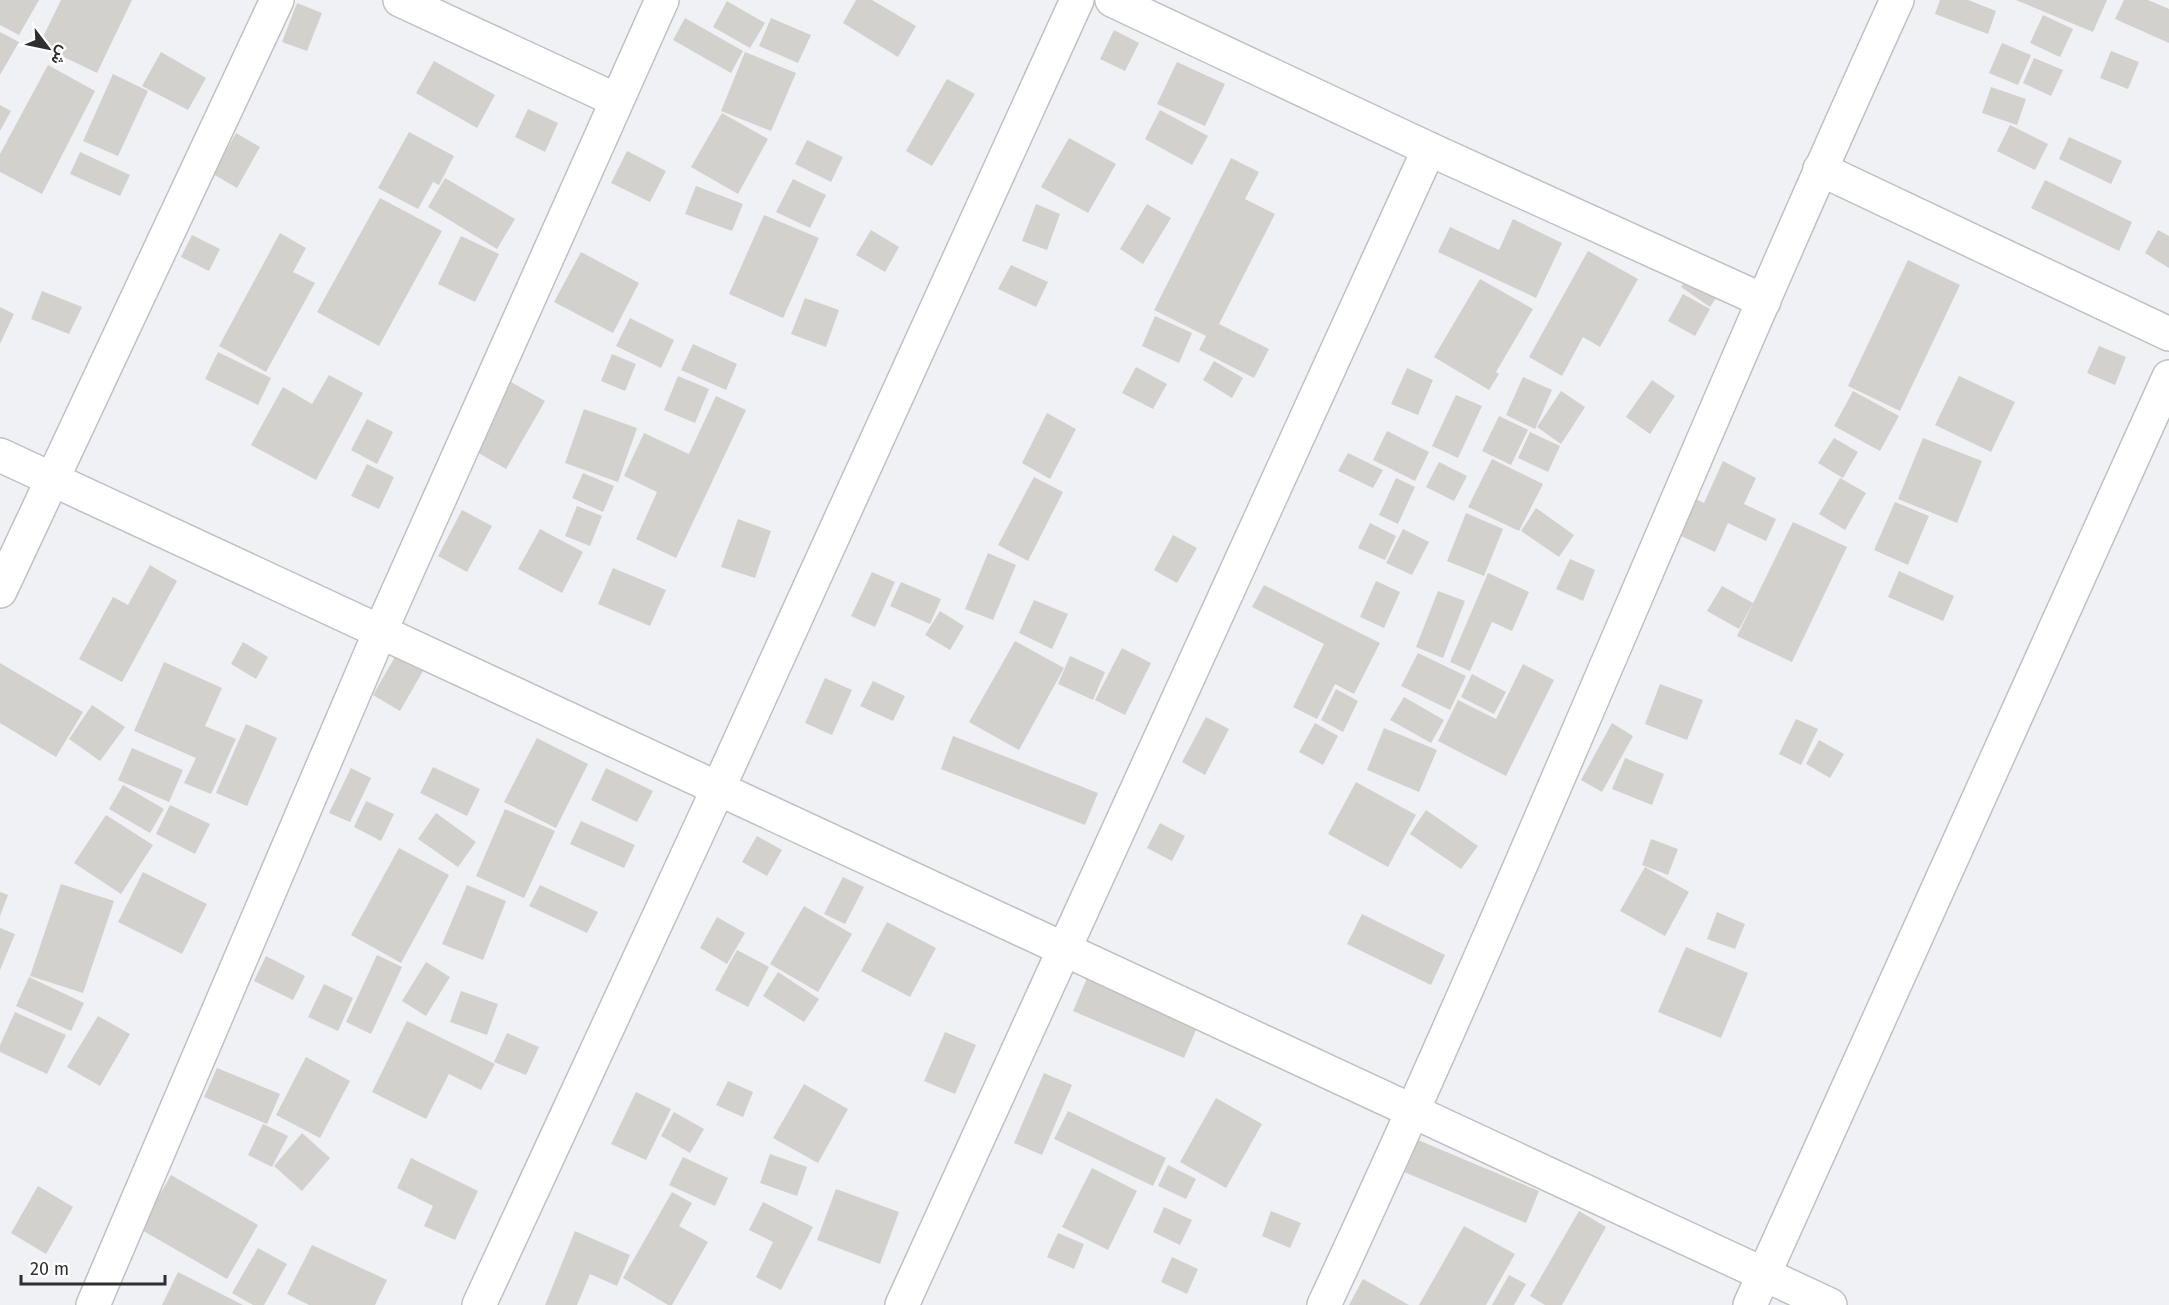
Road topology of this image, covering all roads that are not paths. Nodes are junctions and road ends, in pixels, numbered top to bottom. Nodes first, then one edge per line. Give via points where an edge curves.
1 (277, 0) edge
2 (400, 0) edge
3 (662, 0) edge
4 (1077, 0) edge
5 (1112, 0) edge
6 (1897, 0) edge
7 (616, 100) junction
8 (1429, 149) junction
9 (1820, 169) junction
10 (1764, 301) junction
11 (2169, 334) edge
12 (2169, 377) edge
13 (0, 455) edge
14 (52, 479) junction
15 (0, 591) edge
16 (380, 632) junction
17 (718, 789) junction
18 (1064, 950) junction
19 (1413, 1114) junction
20 (1764, 1274) junction
21 (93, 1305) edge
22 (479, 1305) edge
23 (902, 1305) edge
24 (1324, 1305) edge
25 (1750, 1305) edge
26 (1830, 1305) edge

1 - 14 street
2 - 7 street
3 - 7 street
4 - 17 street
5 - 8 street
6 - 9 street
7 - 16 street
8 - 10 street
8 - 18 street
9 - 10 street
9 - 11 street
10 - 19 street
12 - 20 street
13 - 14 street
14 - 15 street
14 - 16 street
16 - 17 street
16 - 21 street
17 - 18 street
17 - 22 street
18 - 19 street
18 - 23 street
19 - 20 street
19 - 24 street
20 - 25 street
20 - 26 street

